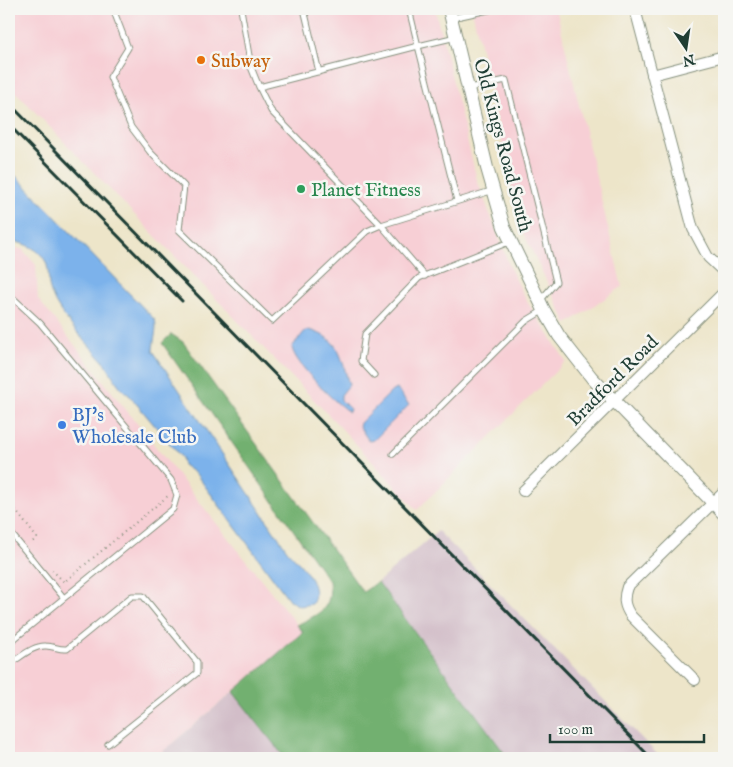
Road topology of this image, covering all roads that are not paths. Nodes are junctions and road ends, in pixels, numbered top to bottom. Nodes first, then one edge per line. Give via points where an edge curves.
1 (113, 9) edge
2 (241, 9) edge
3 (304, 9) edge
4 (409, 9) edge
5 (491, 9) edge
6 (635, 9) edge
7 (450, 14) edge
8 (456, 37) junction
9 (418, 46) junction
10 (724, 56) edge
11 (319, 72) junction
12 (652, 75) junction
13 (259, 87) junction
14 (468, 88) junction
15 (494, 190) junction
16 (457, 201) junction
17 (381, 225) junction
18 (510, 242) junction
19 (724, 272) edge
20 (425, 276) junction
21 (9, 290) edge
22 (724, 292) edge
23 (10, 298) edge
24 (542, 305) junction
25 (374, 375) dead end
26 (614, 402) junction
27 (393, 454) dead end
28 (523, 491) dead end
29 (724, 492) edge
30 (713, 503) junction
31 (724, 514) edge
32 (9, 531) edge
33 (64, 598) junction
34 (9, 643) edge
35 (9, 664) edge
36 (695, 680) dead end
37 (108, 744) dead end

1 - 17 lane via 128,48 110,78 131,127 150,152 184,186 179,230 272,321 367,231
2 - 13 lane via 251,67
3 - 11 lane
4 - 9 lane
5 - 7 lane
6 - 12 street
7 - 8 street, Old Kings Road South
8 - 9 lane
8 - 14 street, Old Kings Road South
9 - 11 lane
9 - 16 lane
10 - 12 street
11 - 13 lane
12 - 19 street via 693,229 708,258
13 - 17 lane via 271,112
14 - 15 street, Old Kings Road South
14 - 24 lane via 506,80 556,282
15 - 16 lane
15 - 18 street, Old Kings Road South
16 - 17 lane
17 - 20 lane
18 - 20 lane
18 - 24 street, Old Kings Road South
20 - 25 lane via 419,278 364,334 361,361
21 - 23 lane
22 - 26 street, Bradford Road
23 - 33 lane via 40,323 171,480 177,495 172,509
24 - 26 street, Old Kings Road South via 572,356
24 - 27 lane
26 - 28 street, Bradford Road
26 - 30 street, Old Kings Road South
29 - 30 street
30 - 31 street, Old Kings Road South
30 - 36 street via 627,587 624,597 631,616
32 - 33 lane
33 - 34 lane
35 - 37 lane via 36,648 67,648 132,596 143,596 197,662 197,673

